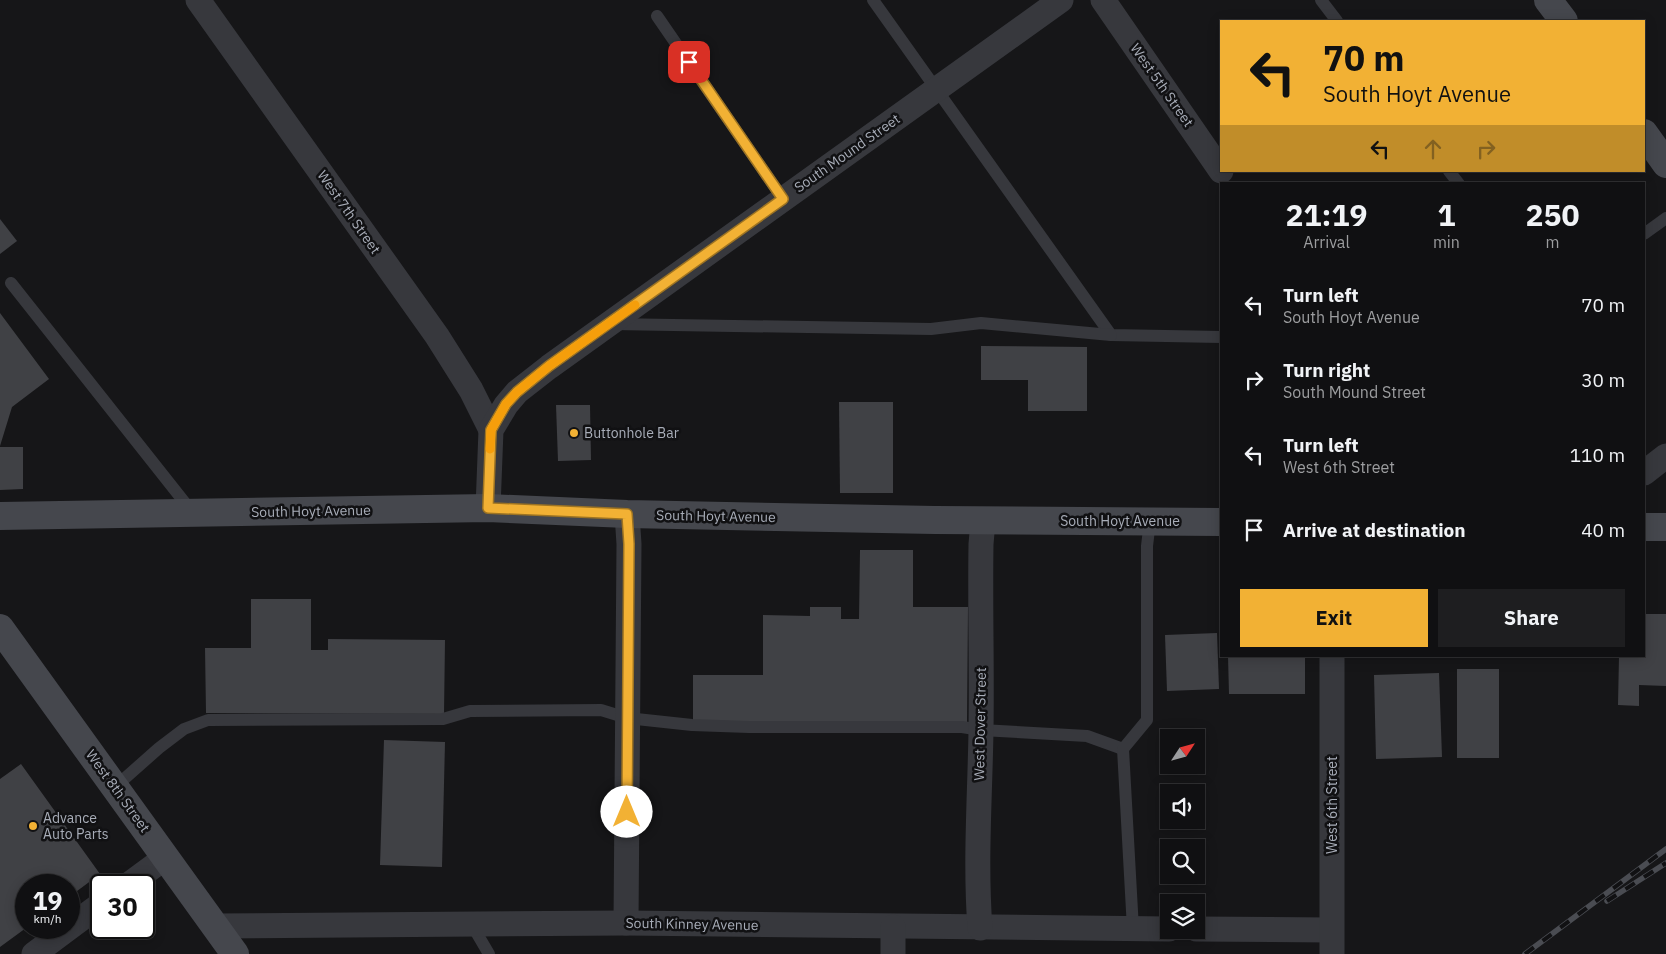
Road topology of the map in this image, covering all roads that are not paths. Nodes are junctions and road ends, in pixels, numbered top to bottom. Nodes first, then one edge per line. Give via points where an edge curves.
1 (198, 0) edge
2 (873, 0) edge
3 (1060, 0) edge
4 (1103, 0) edge
5 (1321, 0) edge
6 (1548, 0) edge
7 (657, 16) dead end
8 (1336, 20) edge
9 (1563, 20) edge
10 (937, 89) junction
11 (1645, 134) edge
12 (1666, 164) edge
13 (1220, 170) edge
14 (783, 199) junction
15 (1666, 218) edge
16 (1645, 233) edge
17 (11, 283) dead end
18 (608, 324) junction
19 (1111, 335) junction
20 (1220, 337) edge
21 (491, 430) junction
22 (1666, 456) edge
23 (1645, 472) edge
24 (488, 508) junction
25 (193, 513) junction
26 (627, 514) junction
27 (0, 516) edge
28 (984, 521) junction
29 (1150, 521) junction
30 (1220, 522) edge
31 (1666, 526) edge
32 (1645, 527) edge
33 (0, 628) edge
34 (1332, 657) edge
35 (627, 718) junction
36 (981, 730) junction
37 (1124, 749) junction
38 (114, 787) junction
39 (166, 857) junction
40 (143, 874) edge
41 (90, 912) edge
42 (626, 924) junction
43 (472, 925) junction
44 (215, 926) junction
45 (893, 927) junction
46 (980, 928) junction
47 (1133, 929) junction
48 (1160, 929) edge
49 (1205, 930) edge
50 (1331, 942) edge
51 (34, 954) edge
52 (235, 954) edge
53 (489, 954) edge
54 (893, 954) edge

1 - 21 street, West 7th Street via 437,336 471,390
2 - 10 lane
3 - 10 street, South Mound Street
4 - 13 street, West 5th Street
5 - 8 lane
6 - 9 main road
7 - 14 lane
10 - 14 street, South Mound Street
10 - 19 lane
11 - 12 main road
14 - 18 street, South Mound Street
15 - 16 lane
17 - 25 lane
18 - 19 lane via 931,330 981,323
18 - 21 street, South Mound Street via 517,392
19 - 20 lane
21 - 24 street, South Mound Street
22 - 23 street
24 - 25 main road, South Hoyt Avenue
24 - 26 main road, South Hoyt Avenue
25 - 27 main road, South Hoyt Avenue
26 - 28 main road, South Hoyt Avenue
26 - 35 street
28 - 29 main road, South Hoyt Avenue
28 - 36 street, West Dover Street via 981,552
29 - 30 main road, South Hoyt Avenue
29 - 37 lane via 1147,546 1147,720
31 - 32 main road
33 - 38 main road, West 8th Street
34 - 50 street, West 6th Street
35 - 36 lane via 749,727 962,727
35 - 38 lane via 591,710 470,711 443,718 208,720 184,729
35 - 42 street
36 - 37 lane via 1087,736
36 - 46 street, West Dover Street
37 - 47 lane
38 - 39 main road, West 8th Street
39 - 40 street
39 - 44 main road, West 8th Street
41 - 51 street
42 - 43 street, South Kinney Avenue
42 - 45 street, South Kinney Avenue
43 - 44 street, South Kinney Avenue
43 - 53 lane
44 - 52 main road, West 8th Street
45 - 46 street, South Kinney Avenue
45 - 54 street
46 - 47 street, South Kinney Avenue
47 - 48 street, South Kinney Avenue
49 - 50 street

